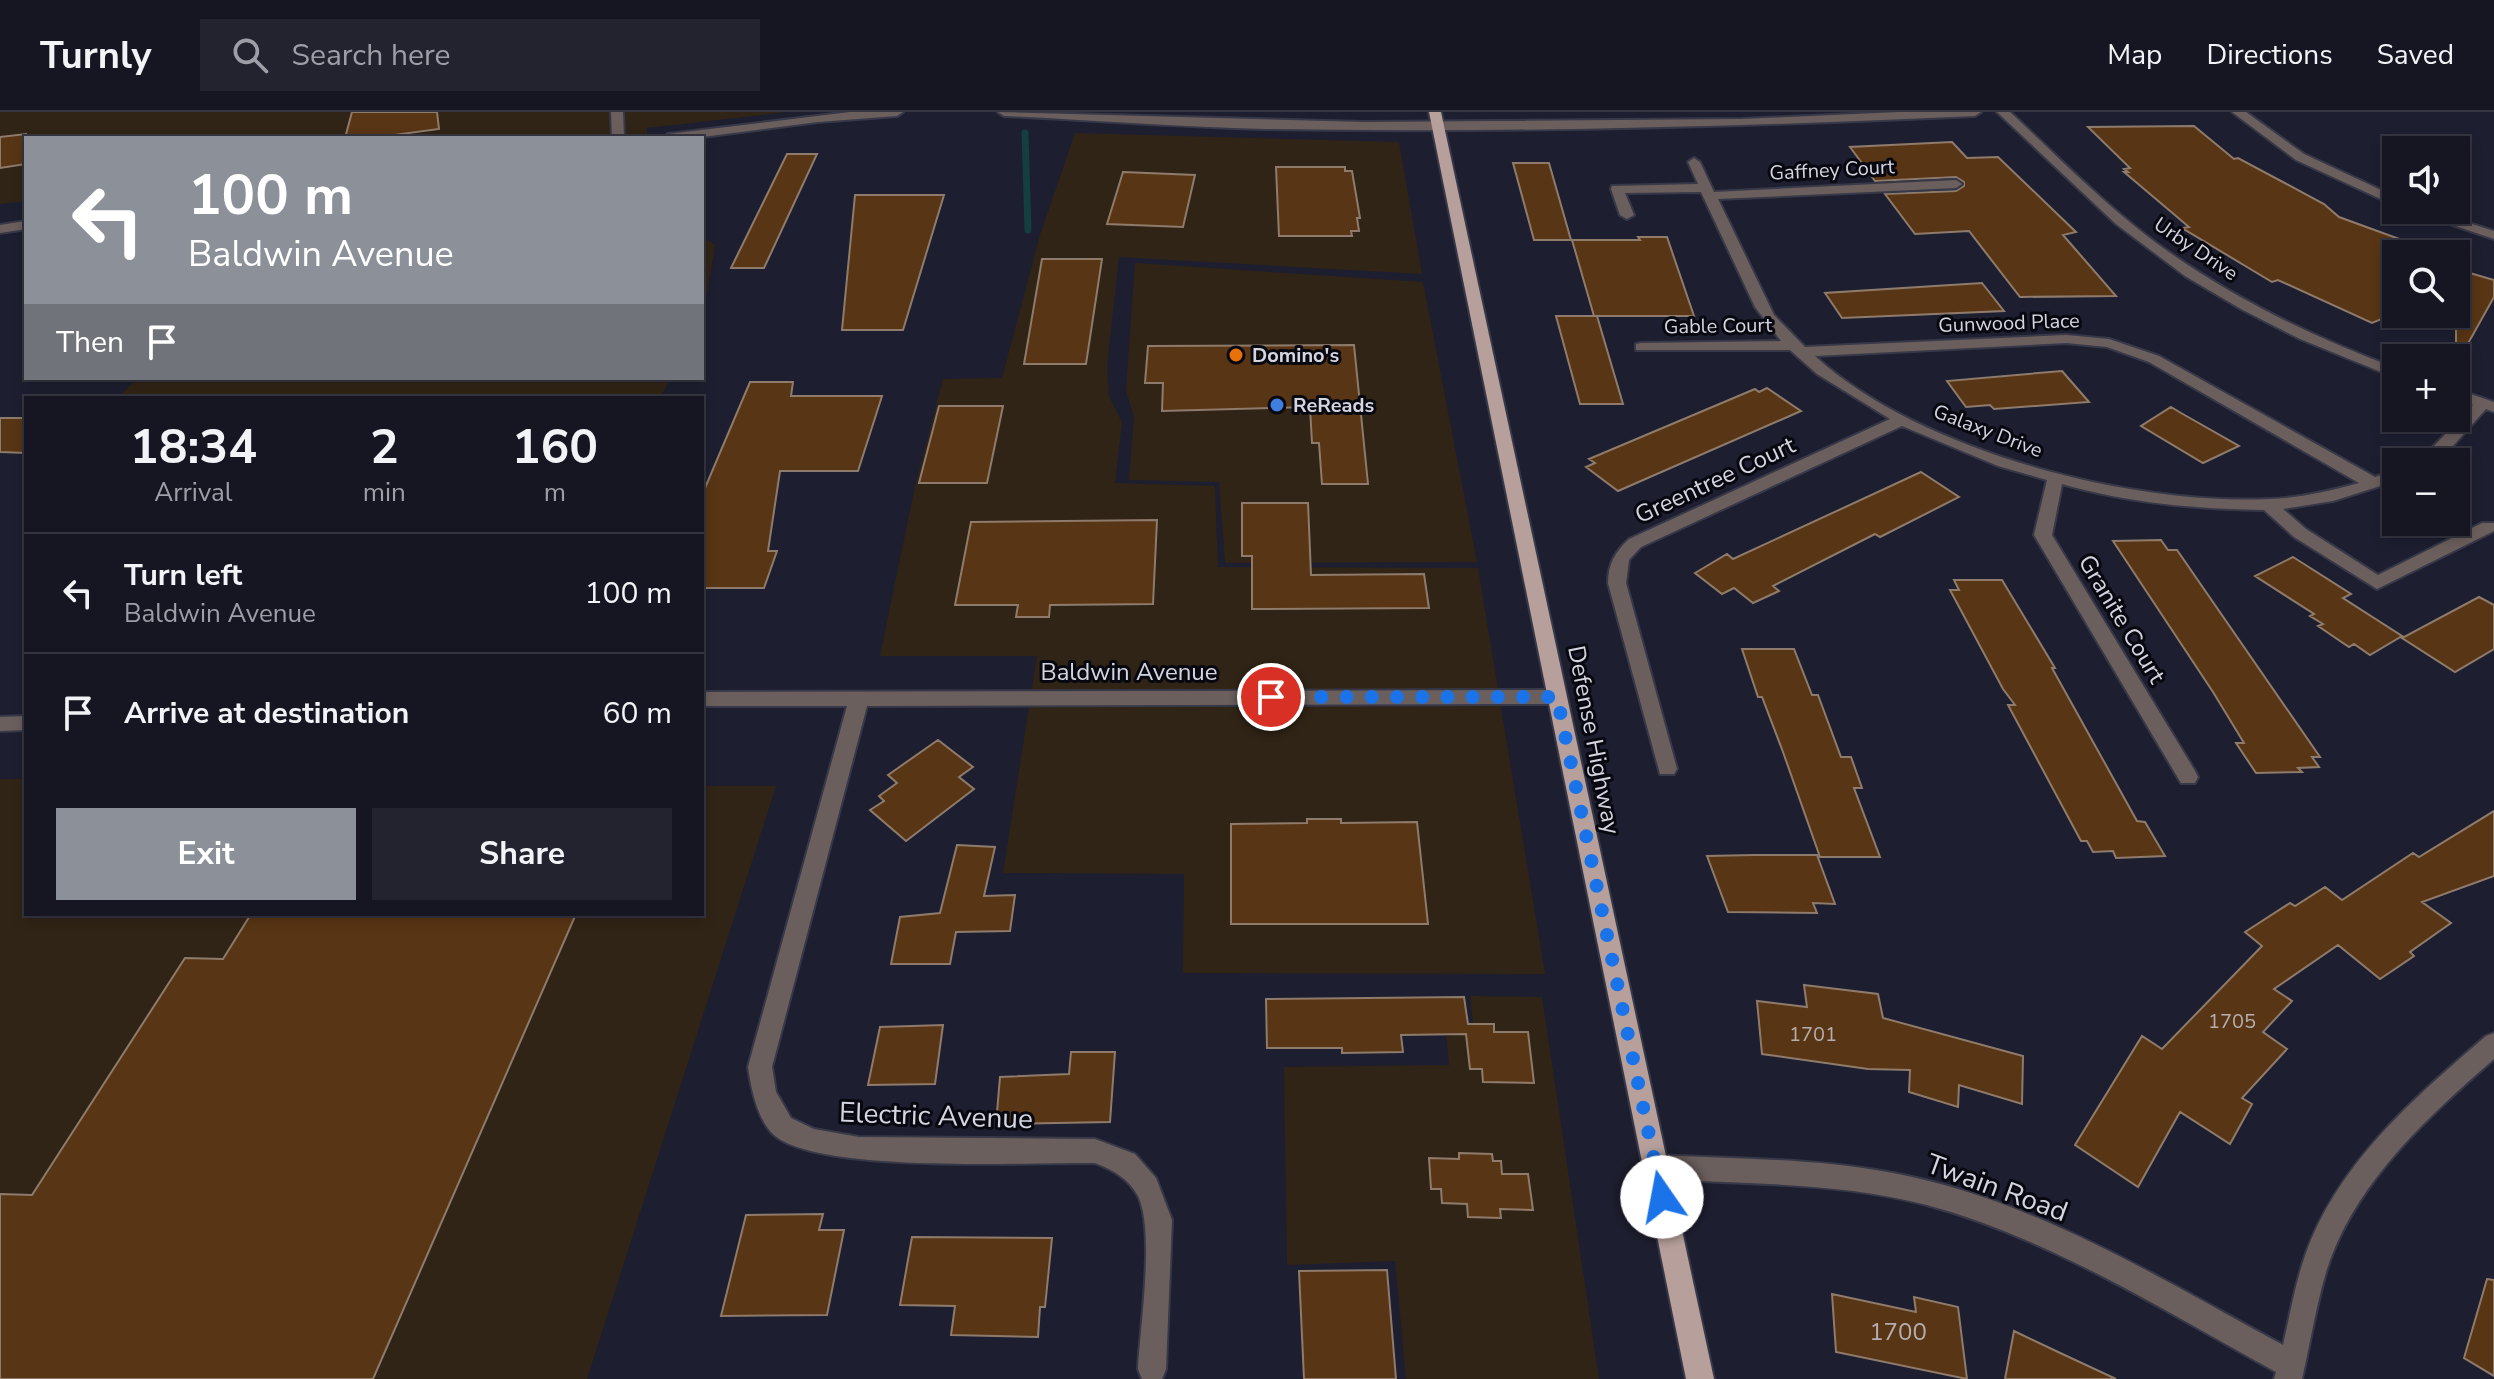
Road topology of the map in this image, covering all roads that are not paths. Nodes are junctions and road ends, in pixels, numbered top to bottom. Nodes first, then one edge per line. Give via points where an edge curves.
1 (617, 112) edge
2 (897, 112) edge
3 (1004, 112) edge
4 (1975, 112) edge
5 (2003, 112) edge
6 (2238, 112) edge
7 (1437, 118) edge
8 (618, 136) edge
9 (683, 136) edge
10 (1694, 162) dead end
11 (1956, 184) dead end
12 (1707, 192) junction
13 (2382, 195) edge
14 (1627, 215) dead end
15 (2459, 224) edge
16 (24, 225) edge
17 (0, 229) edge
18 (2494, 235) edge
19 (1641, 347) dead end
20 (1798, 348) junction
21 (2382, 367) edge
22 (2488, 405) edge
23 (1901, 420) junction
24 (2442, 448) edge
25 (2055, 479) junction
26 (2382, 481) edge
27 (2374, 484) junction
28 (2268, 505) junction
29 (2488, 527) dead end
30 (1557, 697) junction
31 (704, 699) edge
32 (859, 699) junction
33 (24, 723) edge
34 (0, 724) edge
35 (1667, 769) dead end
36 (2188, 777) dead end
37 (2494, 1044) edge
38 (1656, 1167) junction
39 (1152, 1369) dead end
40 (2289, 1372) edge
41 (1700, 1379) edge

1 - 8 street
2 - 9 street
3 - 7 street via 1261,125
4 - 7 street via 1742,123
5 - 21 street, Urby Drive via 2120,219 2199,278 2263,315
6 - 13 street via 2300,157
7 - 30 main road, Defense Highway
10 - 12 street, Galaxy Drive
11 - 12 street, Gaffney Court
12 - 14 street, Gaffney Court via 1617,189
12 - 20 street, Galaxy Drive via 1762,306
15 - 18 street
16 - 17 street
19 - 20 street, Gable Court
20 - 23 street, Galaxy Drive via 1853,392
20 - 27 street, Gunwood Place via 2066,339 2109,343 2154,359
22 - 24 street
23 - 25 street, Galaxy Drive via 1990,459
23 - 35 street, Greentree Court via 1635,543 1622,554 1617,583
25 - 28 street, Galaxy Drive via 2163,497
25 - 36 street, Granite Court via 2043,535
26 - 27 street, Galaxy Drive
27 - 28 street, Galaxy Drive
28 - 29 street via 2300,533 2377,583
30 - 32 street, Baldwin Avenue
30 - 38 main road, Defense Highway
31 - 32 street, Baldwin Avenue
32 - 39 street, Electric Avenue via 760,1067 764,1095 782,1126 812,1140 859,1149 1095,1151 1126,1163 1147,1187 1159,1220
33 - 34 street
37 - 40 street via 2421,1107 2356,1183 2318,1257
38 - 40 street, Twain Road via 1845,1177 1927,1193 2013,1222 2095,1260
38 - 41 main road, Defense Highway

